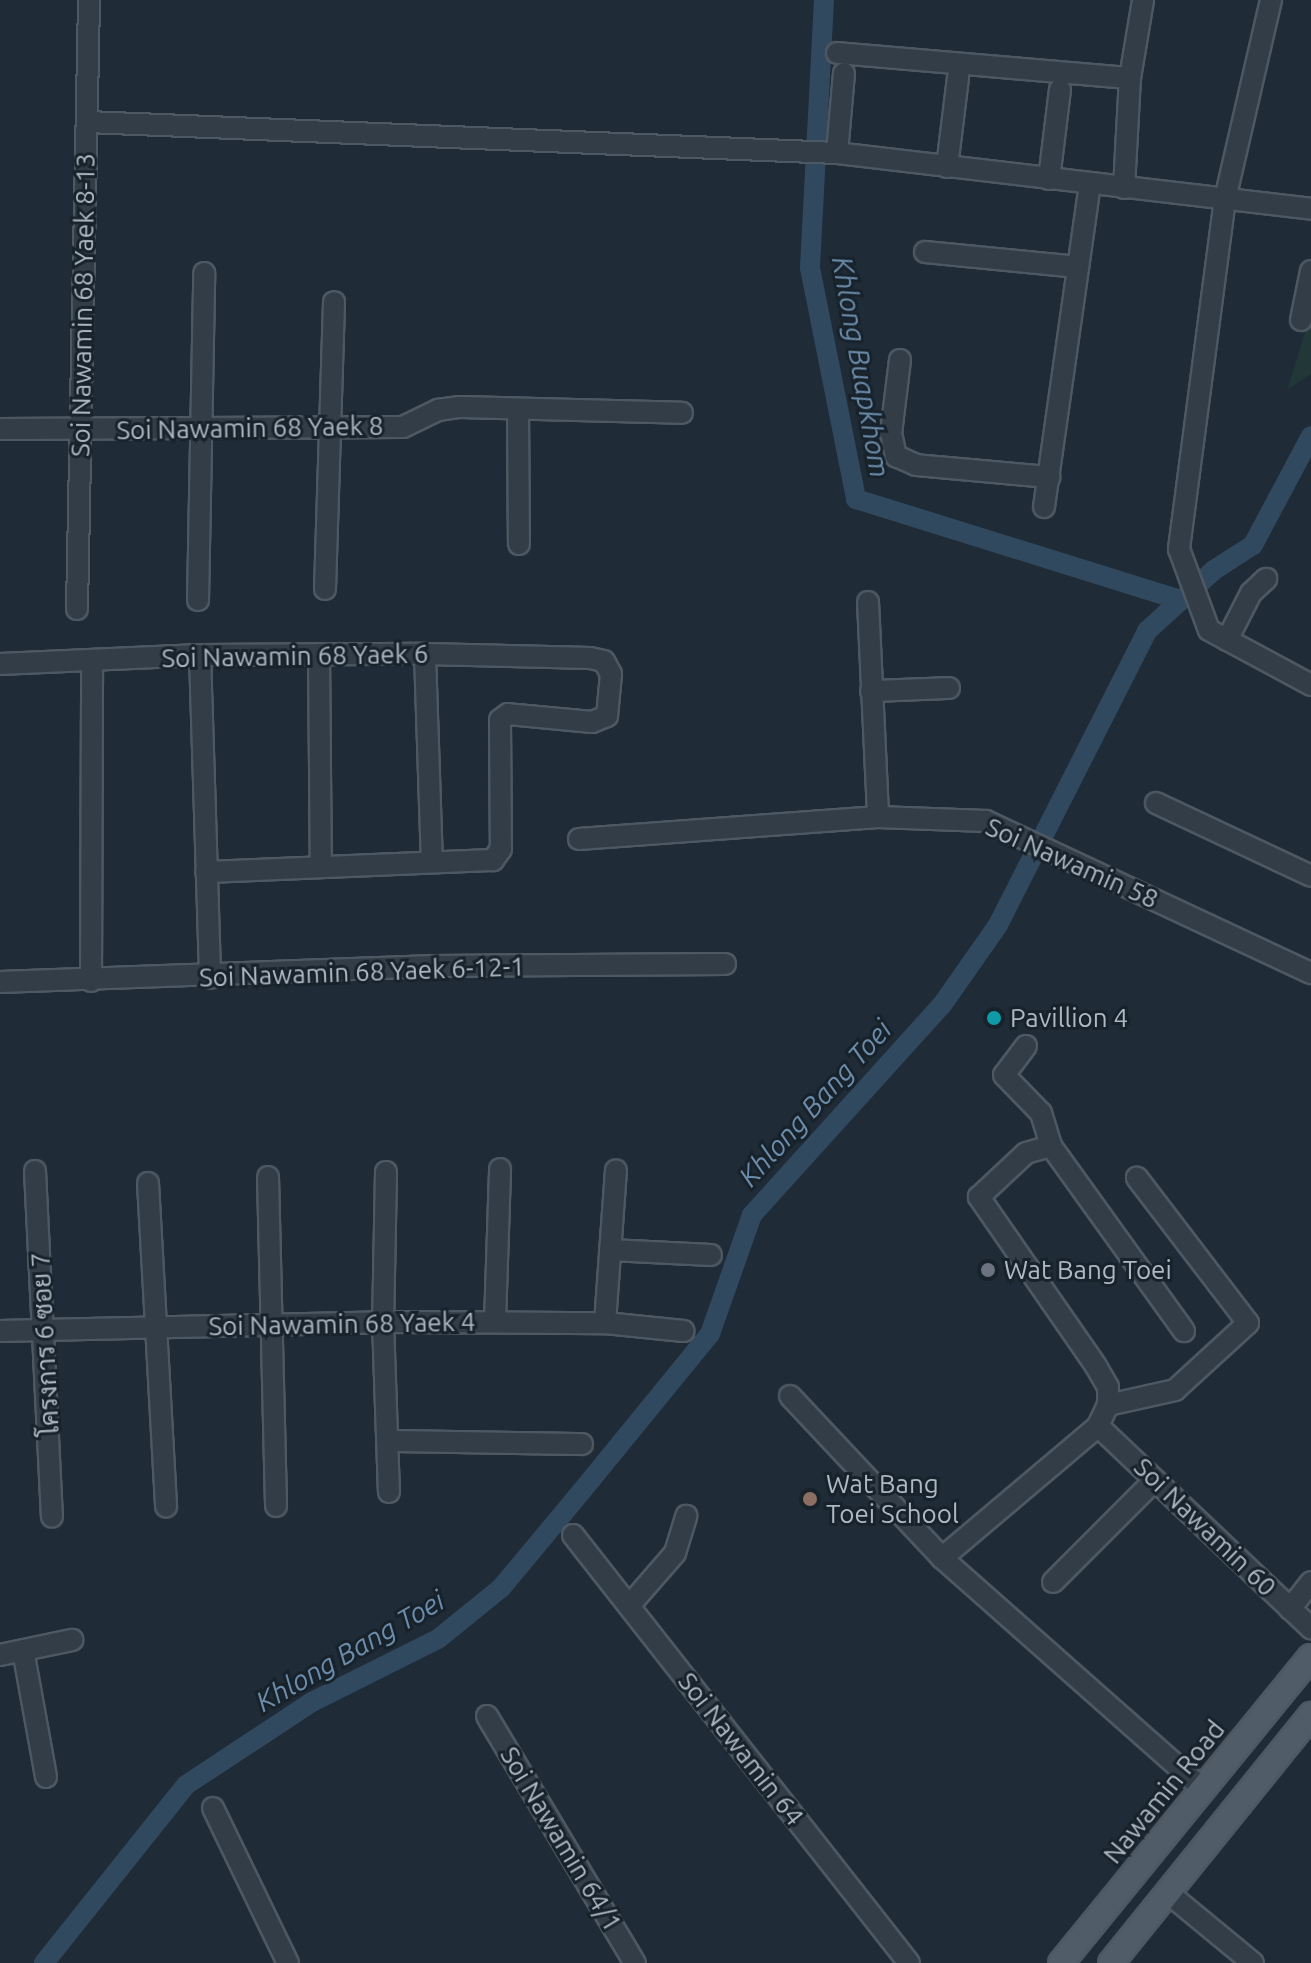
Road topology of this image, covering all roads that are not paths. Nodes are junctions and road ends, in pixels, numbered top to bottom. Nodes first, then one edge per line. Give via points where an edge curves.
1 (89, 0) edge
2 (1143, 0) edge
3 (1271, 0) edge
4 (837, 53) dead end
5 (844, 73) dead end
6 (958, 77) dead end
7 (1130, 78) junction
8 (1060, 90) dead end
9 (88, 122) junction
10 (830, 153) junction
11 (947, 167) junction
12 (1049, 179) junction
13 (1090, 184) junction
14 (1124, 188) junction
15 (1225, 199) junction
16 (1311, 209) edge
17 (925, 252) dead end
18 (1078, 267) junction
19 (1311, 271) edge
20 (204, 273) dead end
21 (334, 302) dead end
22 (1301, 320) dead end
23 (900, 360) dead end
24 (518, 409) junction
25 (682, 413) dead end
26 (331, 426) junction
27 (203, 428) junction
28 (0, 429) edge
29 (80, 431) junction
30 (1049, 477) junction
31 (1044, 507) dead end
32 (519, 544) dead end
33 (1266, 579) dead end
34 (325, 589) dead end
35 (198, 600) dead end
36 (868, 602) dead end
37 (77, 609) dead end
38 (1227, 640) junction
39 (319, 654) junction
40 (425, 654) junction
41 (200, 655) junction
42 (92, 660) junction
43 (0, 664) edge
44 (1311, 685) edge
45 (949, 688) dead end
46 (871, 691) junction
47 (1156, 803) dead end
48 (878, 817) junction
49 (579, 839) dead end
50 (432, 862) junction
51 (321, 867) junction
52 (206, 872) junction
53 (1311, 876) edge
54 (725, 964) dead end
55 (1311, 973) edge
56 (210, 978) junction
57 (91, 981) junction
58 (0, 982) edge
59 (1026, 1046) dead end
60 (1051, 1146) junction
61 (500, 1169) dead end
62 (616, 1170) dead end
63 (35, 1171) dead end
64 (386, 1172) dead end
65 (268, 1177) dead end
66 (1137, 1178) dead end
67 (148, 1183) dead end
68 (610, 1250) junction
69 (711, 1255) dead end
70 (383, 1322) junction
71 (495, 1322) junction
72 (269, 1323) junction
73 (605, 1323) junction
74 (157, 1326) junction
75 (46, 1328) junction
76 (0, 1331) edge
77 (684, 1331) dead end
78 (1184, 1331) dead end
79 (790, 1396) dead end
80 (1108, 1405) junction
81 (1098, 1426) junction
82 (389, 1441) junction
83 (582, 1444) dead end
84 (1155, 1480) junction
85 (389, 1492) dead end
86 (276, 1506) dead end
87 (166, 1507) dead end
88 (686, 1516) dead end
89 (52, 1517) dead end
90 (573, 1535) dead end
91 (942, 1558) junction
92 (1053, 1582) dead end
93 (1311, 1582) edge
94 (629, 1606) junction
95 (1290, 1609) junction
96 (1311, 1628) edge
97 (72, 1640) dead end
98 (23, 1650) junction
99 (0, 1655) edge
100 (1311, 1657) edge
101 (487, 1716) dead end
102 (1307, 1724) edge
103 (46, 1777) dead end
104 (1203, 1789) junction
105 (213, 1808) dead end
106 (1168, 1893) junction
107 (288, 1963) edge
108 (635, 1963) edge
109 (909, 1963) edge
110 (1061, 1963) edge
111 (1111, 1963) edge
112 (1253, 1963) edge

1 - 9 street, Soi Nawamin 68 Yaek 8-13
2 - 7 street
3 - 15 street
4 - 7 street
5 - 10 street
6 - 11 street
7 - 14 street
8 - 12 street
9 - 10 street
9 - 29 street, Soi Nawamin 68 Yaek 8-13
10 - 11 street
11 - 12 street
12 - 13 street
13 - 14 street
13 - 18 street
14 - 15 street
15 - 16 street
15 - 38 street via 1179,549 1209,630
17 - 18 street
18 - 30 street
19 - 22 street
20 - 27 street
21 - 26 street
23 - 30 street via 891,433 896,456 916,465
24 - 25 street
24 - 26 street, Soi Nawamin 68 Yaek 8 via 449,407 403,427
24 - 32 street
26 - 27 street, Soi Nawamin 68 Yaek 8
26 - 34 street
27 - 29 street, Soi Nawamin 68 Yaek 8
27 - 35 street
28 - 29 street, Soi Nawamin 68 Yaek 8
29 - 37 street, Soi Nawamin 68 Yaek 8-13
30 - 31 street
33 - 38 street via 1251,593
36 - 46 street
38 - 44 street
39 - 40 street, Soi Nawamin 68 Yaek 6
39 - 41 street, Soi Nawamin 68 Yaek 6
39 - 51 street
40 - 50 street
40 - 50 street, Soi Nawamin 68 Yaek 6 via 604,661 613,701 607,716 592,722 508,714 500,720 501,849 493,860
41 - 42 street, Soi Nawamin 68 Yaek 6
41 - 52 street
42 - 43 street, Soi Nawamin 68 Yaek 6
42 - 57 street
45 - 46 street
46 - 48 street
47 - 53 street
48 - 49 street, Soi Nawamin 58
48 - 55 street, Soi Nawamin 58 via 986,821
50 - 51 street
51 - 52 street
52 - 56 street
54 - 56 street, Soi Nawamin 68 Yaek 6-12-1 via 434,966
56 - 57 street, Soi Nawamin 68 Yaek 6-12-1
57 - 58 street, Soi Nawamin 68 Yaek 6-12-1
59 - 60 street via 1004,1075 1041,1113
60 - 78 street
60 - 80 street via 1026,1153 979,1197 1096,1366 1108,1387
61 - 71 street
62 - 68 street
63 - 75 street, โครงการ 6 ซอย 7
64 - 70 street
65 - 72 street
66 - 80 street via 1248,1323 1175,1390
67 - 74 street
68 - 69 street
68 - 73 street
70 - 71 street, Soi Nawamin 68 Yaek 4
70 - 72 street, Soi Nawamin 68 Yaek 4
70 - 82 street
71 - 73 street, Soi Nawamin 68 Yaek 4
72 - 74 street, Soi Nawamin 68 Yaek 4
72 - 86 street
73 - 77 street, Soi Nawamin 68 Yaek 4
74 - 75 street, Soi Nawamin 68 Yaek 4
74 - 87 street
75 - 76 street, Soi Nawamin 68 Yaek 4
75 - 89 street, โครงการ 6 ซอย 7
79 - 91 street
80 - 81 street
81 - 84 street, Soi Nawamin 60
81 - 91 street
82 - 83 street
82 - 85 street
84 - 92 street
84 - 95 street, Soi Nawamin 60
88 - 94 street via 675,1553
90 - 94 street, Soi Nawamin 64
91 - 104 street
93 - 95 street
94 - 109 street, Soi Nawamin 64
95 - 96 street, Soi Nawamin 60
97 - 98 street
98 - 99 street
98 - 103 street
100 - 104 main road, Nawamin Road
101 - 108 street, Soi Nawamin 64/1
102 - 106 main road
104 - 110 main road, Nawamin Road
105 - 107 street
106 - 111 main road
106 - 112 street

